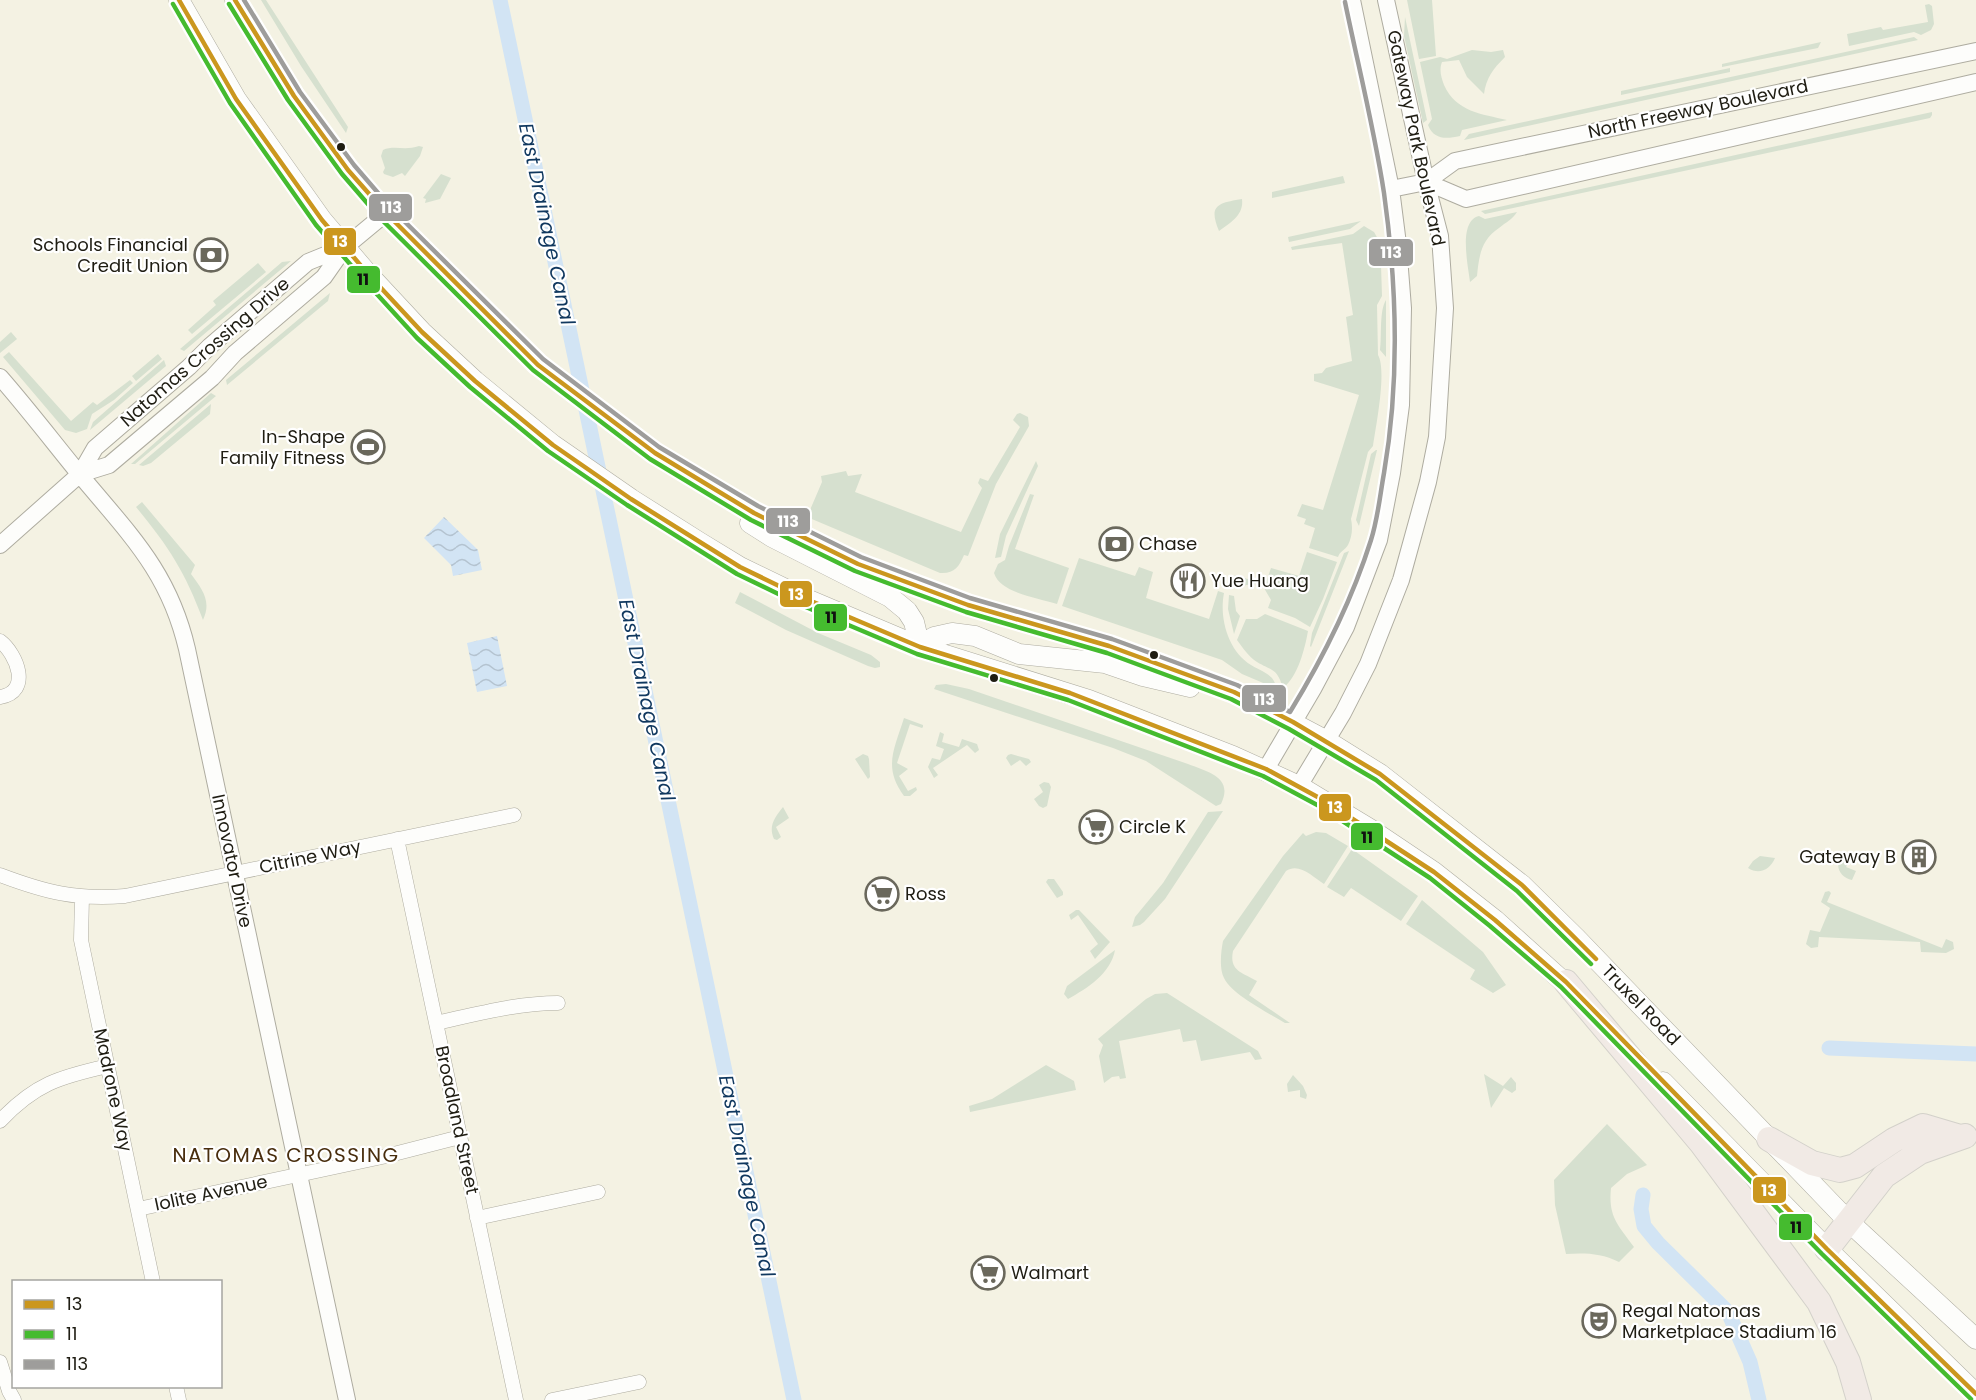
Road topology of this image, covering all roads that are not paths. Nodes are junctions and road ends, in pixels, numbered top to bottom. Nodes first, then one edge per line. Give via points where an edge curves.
1 (179, 0) edge
2 (235, 0) edge
3 (1352, 0) edge
4 (1386, 0) edge
5 (1976, 51) edge
6 (1976, 82) edge
7 (1426, 182) junction
8 (1391, 189) junction
9 (386, 213) junction
10 (345, 247) junction
11 (0, 377) edge
12 (80, 474) junction
13 (711, 488) junction
14 (0, 545) edge
15 (0, 640) edge
16 (920, 647) junction
17 (0, 697) edge
18 (1254, 703) junction
19 (1293, 722) junction
20 (1327, 741) junction
21 (1266, 769) junction
22 (1299, 786) junction
23 (514, 815) dead end
24 (397, 839) junction
25 (235, 873) junction
26 (0, 875) edge
27 (82, 897) junction
28 (1566, 982) junction
29 (558, 1003) dead end
30 (436, 1023) junction
31 (108, 1066) junction
32 (0, 1122) edge
33 (1968, 1136) edge
34 (460, 1137) junction
35 (1769, 1139) junction
36 (299, 1174) junction
37 (598, 1192) dead end
38 (138, 1209) junction
39 (477, 1218) junction
40 (1848, 1221) junction
41 (1827, 1249) junction
42 (153, 1280) edge
43 (1976, 1339) edge
44 (0, 1362) edge
45 (639, 1382) dead end
46 (1976, 1394) edge
47 (14, 1400) edge
48 (347, 1400) edge
49 (516, 1400) edge
50 (552, 1400) edge
51 (1859, 1400) edge

1 - 10 main road via 236,99
2 - 9 main road, Truxel Road via 294,96 348,170
3 - 8 street, Gateway Park Boulevard
4 - 7 street, Gateway Park Boulevard
5 - 7 street, North Freeway Boulevard via 1455,161
6 - 7 street, North Freeway Boulevard via 1466,199
7 - 8 street, North Freeway Boulevard
7 - 20 street, Gateway Park Boulevard via 1440,236 1445,308 1437,438 1401,580 1368,664
8 - 19 street, Gateway Park Boulevard via 1403,308 1401,405 1392,473 1379,540 1346,627
9 - 10 street, Natomas Crossing Drive
9 - 13 main road, Truxel Road via 538,365 655,453
10 - 12 street, Natomas Crossing Drive via 308,262 95,448
10 - 12 street, Natomas Crossing Drive via 324,277 235,353 212,378 109,465
10 - 16 main road via 422,332 553,445 740,567
11 - 12 street, Innovator Drive
12 - 14 street, Natomas Crossing Drive
12 - 25 street, Innovator Drive via 142,548 177,614
13 - 16 main road via 727,509 772,537 890,597 914,622
13 - 18 main road, Truxel Road via 858,564 968,605 1109,646
15 - 17 street via 13,655 19,673 16,687
16 - 18 main road via 934,637 952,633 975,636 1019,654 1105,663
16 - 21 main road via 1070,693
18 - 19 main road, Truxel Road
19 - 20 main road, Truxel Road
19 - 21 street, Gateway Park Boulevard
20 - 22 street, Gateway Park Boulevard
20 - 35 main road, Truxel Road via 1380,774 1522,885
21 - 22 main road
22 - 28 main road via 1434,872
23 - 24 street, Citrine Way
24 - 25 street, Citrine Way
24 - 30 street, Broadland Street
25 - 27 street, Citrine Way via 125,897
25 - 36 street, Innovator Drive
26 - 27 street, Citrine Way via 58,894
27 - 31 street, Madrone Way via 81,940
28 - 41 main road
28 - 51 highway via 1702,1144 1819,1302 1848,1362
29 - 30 street via 509,1007
30 - 34 street, Broadland Street
31 - 32 street via 48,1083 16,1105
31 - 38 street, Madrone Way
33 - 35 highway via 1923,1126 1855,1166 1839,1170 1812,1162
33 - 40 highway via 1920,1152 1884,1176
34 - 36 street, Iolite Avenue
34 - 39 street, Broadland Street
35 - 40 main road, Truxel Road
36 - 38 street, Iolite Avenue
36 - 48 street, Innovator Drive
37 - 39 street
38 - 42 street, Madrone Way
39 - 49 street, Broadland Street
40 - 41 highway
40 - 43 main road, Truxel Road
41 - 46 main road
44 - 47 street
45 - 50 street

